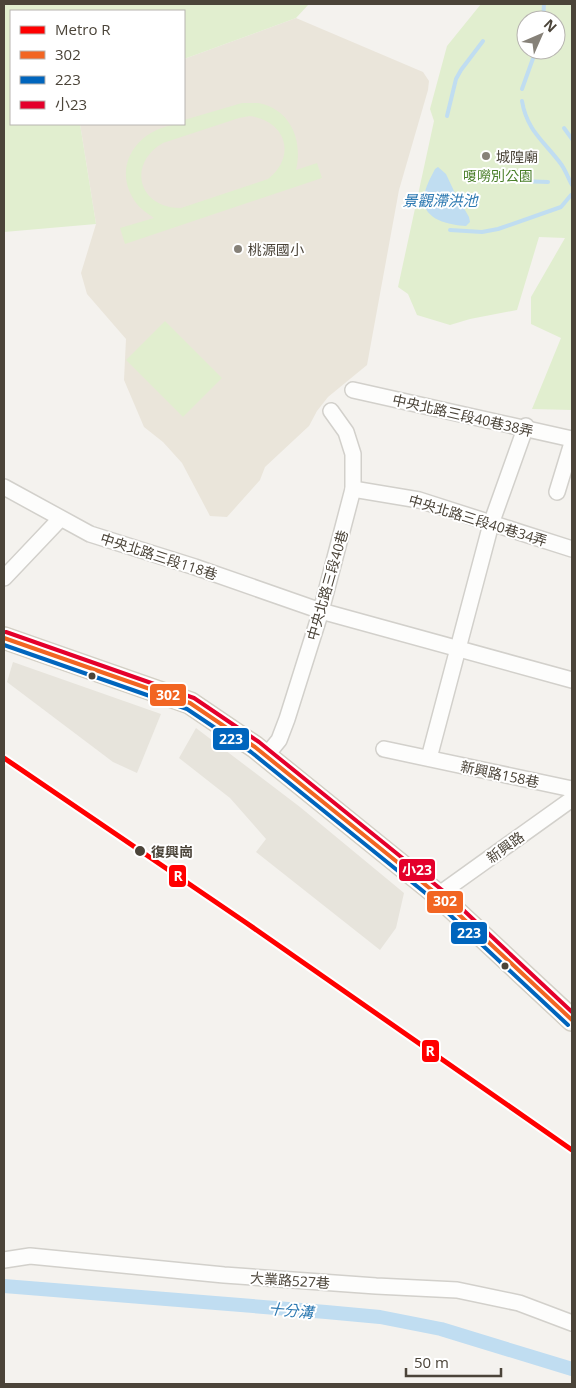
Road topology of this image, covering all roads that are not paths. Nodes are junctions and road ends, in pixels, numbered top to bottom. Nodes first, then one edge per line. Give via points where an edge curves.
1 (353, 390) dead end
2 (331, 411) dead end
3 (526, 427) junction
4 (572, 439) edge
5 (572, 443) edge
6 (4, 487) edge
7 (353, 489) junction
8 (557, 492) dead end
9 (60, 519) junction
10 (491, 524) junction
11 (572, 549) edge
12 (4, 578) edge
13 (321, 611) junction
14 (4, 638) edge
15 (458, 648) junction
16 (572, 680) edge
17 (384, 748) dead end
18 (266, 756) junction
19 (428, 758) junction
20 (572, 790) edge
21 (572, 799) edge
22 (438, 895) junction
23 (572, 1020) edge
24 (4, 1260) edge
25 (572, 1323) edge

1 - 3 street, 中央北路三段40巷38弄
2 - 7 street, 中央北路三段40巷 via 346,432 353,454
3 - 4 street, 中央北路三段40巷38弄
3 - 10 street
5 - 8 street
6 - 9 street, 中央北路三段118巷
7 - 10 street, 中央北路三段40巷34弄 via 419,500
7 - 13 street, 中央北路三段40巷
9 - 12 street
9 - 13 street, 中央北路三段118巷 via 90,534
10 - 11 street, 中央北路三段40巷34弄
10 - 15 street
13 - 15 street, 中央北路三段118巷
13 - 18 street, 中央北路三段40巷 via 279,740
14 - 18 street via 190,703
15 - 16 street
15 - 19 street
17 - 19 street, 新興路158巷
18 - 22 street
19 - 20 street, 新興路158巷
21 - 22 street, 新興路
22 - 23 street
24 - 25 street, 大業路527巷 via 30,1256 224,1275 457,1290 519,1303

